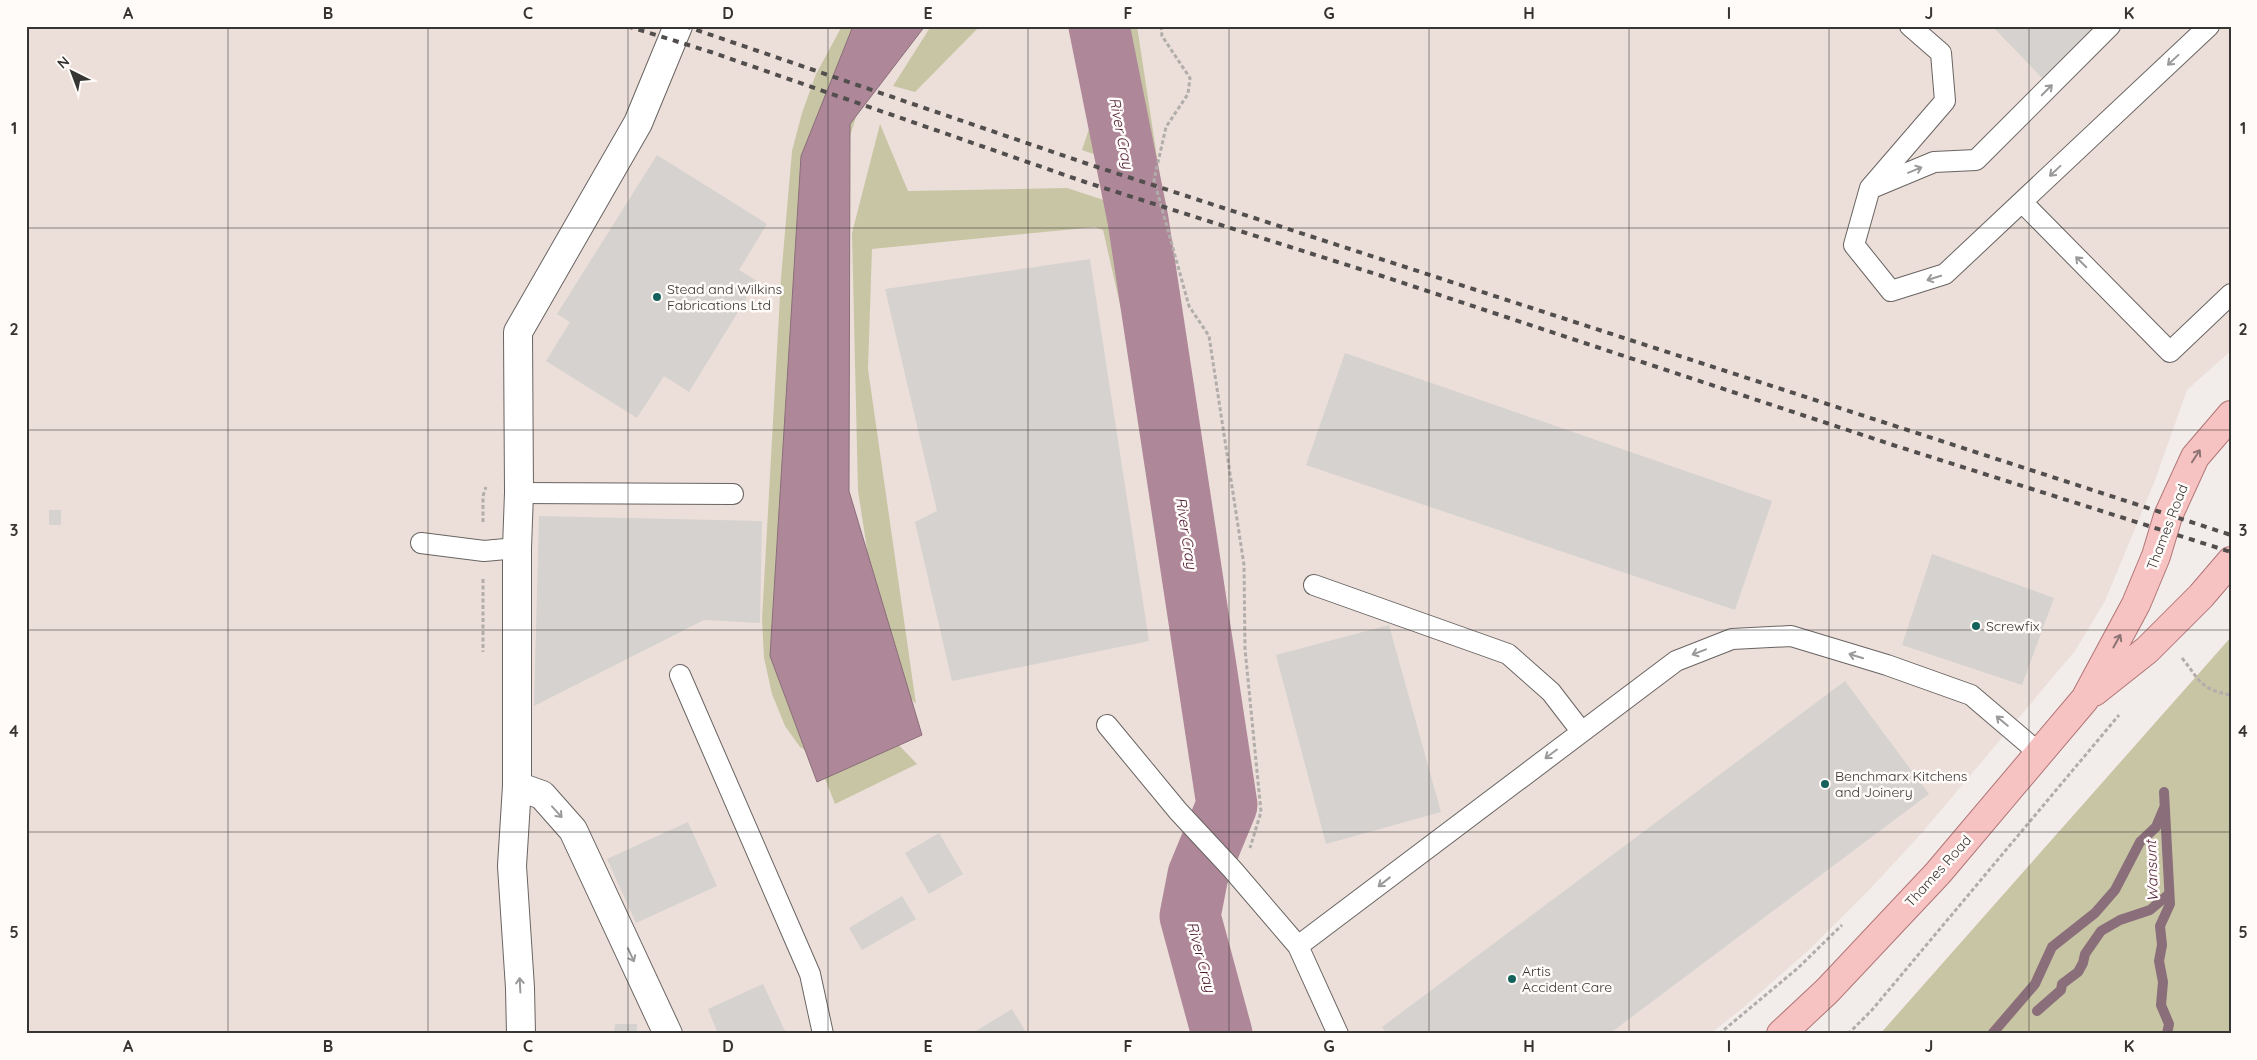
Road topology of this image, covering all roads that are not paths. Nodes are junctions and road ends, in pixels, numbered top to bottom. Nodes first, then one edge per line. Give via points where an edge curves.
1 (678, 26) edge
2 (1910, 26) edge
3 (2110, 26) edge
4 (2209, 26) edge
5 (1870, 188) junction
6 (2022, 202) junction
7 (2231, 294) edge
8 (2231, 415) edge
9 (519, 493) junction
10 (733, 494) dead end
11 (421, 543) dead end
12 (516, 548) junction
13 (2231, 561) edge
14 (1314, 585) dead end
15 (680, 675) dead end
16 (2085, 699) junction
17 (1107, 725) dead end
18 (1581, 731) junction
19 (2040, 753) junction
20 (517, 786) junction
21 (1298, 946) junction
22 (520, 1034) edge
23 (668, 1034) edge
24 (823, 1034) edge
25 (1338, 1034) edge
26 (1781, 1034) edge

1 - 9 street via 638,123 518,332
2 - 5 lane via 1941,53 1945,101
5 -> 3 lane via 1934,162 1976,160
4 -> 6 lane
6 -> 5 lane via 1945,274 1891,291 1854,245
7 -> 6 lane via 2170,352
16 -> 8 main road, Thames Road via 2136,604 2168,516 2195,457
9 - 10 lane
9 - 12 street
11 - 12 lane via 484,551
12 - 20 street
13 - 16 main road, Thames Road via 2158,639
14 - 18 lane via 1508,654 1551,692
15 - 24 lane via 810,974
16 - 19 main road, Thames Road
17 - 21 lane
19 -> 18 lane via 1971,695 1791,636 1732,639 1676,661
18 -> 21 lane
19 - 26 main road, Thames Road via 1938,873 1828,991
22 -> 20 street via 512,866
20 -> 23 street via 542,796 573,830
21 - 25 lane

